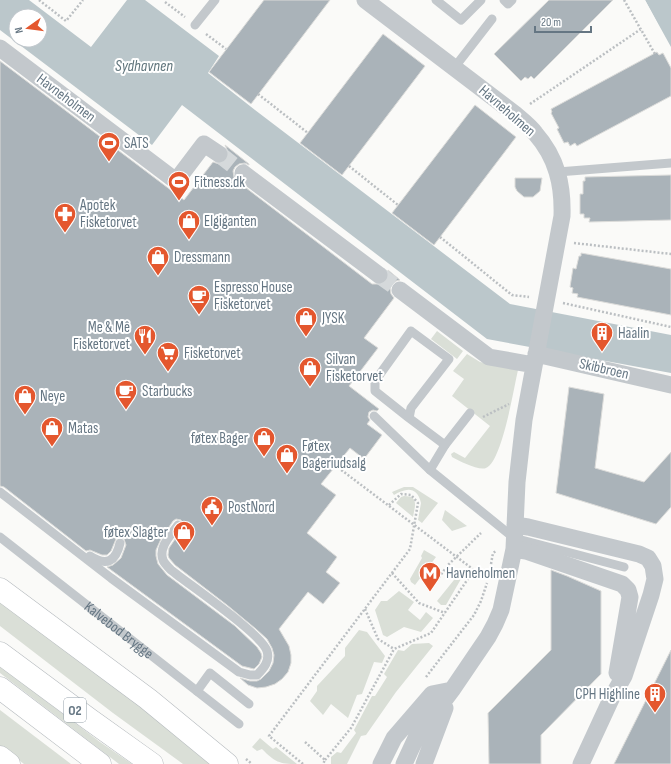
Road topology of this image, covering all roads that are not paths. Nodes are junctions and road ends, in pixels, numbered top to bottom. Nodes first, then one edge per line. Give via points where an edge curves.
1 (215, 0) edge
2 (365, 0) edge
3 (436, 0) edge
4 (482, 0) edge
5 (504, 0) edge
6 (512, 0) edge
7 (492, 19) dead end
8 (195, 25) dead end
9 (4, 55) edge
10 (454, 68) junction
11 (219, 154) tunnel mouth
12 (671, 163) edge
13 (558, 172) junction
14 (243, 173) tunnel mouth
15 (379, 275) tunnel mouth
16 (400, 290) tunnel mouth
17 (536, 356) junction
18 (671, 385) edge
19 (470, 414) road end
20 (374, 416) dead end
21 (409, 418) junction
22 (445, 445) junction
23 (430, 470) junction
24 (0, 487) edge
25 (0, 492) edge
26 (178, 525) dead end
27 (0, 537) edge
28 (514, 537) junction
29 (120, 543) dead end
30 (624, 567) dead end
31 (0, 589) edge
32 (0, 653) edge
33 (0, 688) edge
34 (452, 690) junction
35 (197, 691) junction
36 (612, 697) junction
37 (249, 704) dead end
38 (238, 724) dead end
39 (0, 757) edge
40 (9, 764) edge
41 (100, 764) edge
42 (152, 764) edge
43 (227, 764) edge
44 (380, 764) edge
45 (404, 764) edge
46 (424, 764) edge
47 (581, 764) edge

1 - 8 lane
2 - 10 street, Havneholmen
3 - 4 lane via 461,20
5 - 6 lane via 508,4
7 - 10 lane
9 - 11 street, Havneholmen via 176,181 204,144
10 - 13 street, Havneholmen via 515,114 535,133 545,146
12 - 13 lane
13 - 17 street, Havneholmen via 563,198 562,216
14 - 15 street
16 - 17 street via 489,357
17 - 18 street, Skibbroen
17 - 28 street, Havneholmen via 524,420
19 - 22 lane
20 - 23 lane
21 - 21 lane via 375,391 375,381 411,331 449,359 411,408
21 - 22 lane
22 - 23 lane
23 - 28 lane
24 - 29 lane via 91,557 108,561 118,553
25 - 26 lane via 110,578 239,672 257,674 268,659 260,641 246,627 170,570 163,560 162,552 167,540
27 - 35 lane, Kalvebod Brygge
28 - 30 lane
28 - 34 street, Havneholmen via 501,610 495,624
28 - 36 street via 526,551 622,584 628,590 630,597
28 - 36 street via 528,527 648,558 653,566 655,579 652,595 624,676
31 - 43 main road via 148,699
32 - 42 main road, O2 via 88,720
33 - 41 main road, O2
34 - 44 street via 432,694 394,738
34 - 45 street, Havneholmen via 416,738
34 - 46 street, Havneholmen
35 - 37 lane via 210,673
35 - 38 lane, Kalvebod Brygge
36 - 47 street
39 - 40 main road

